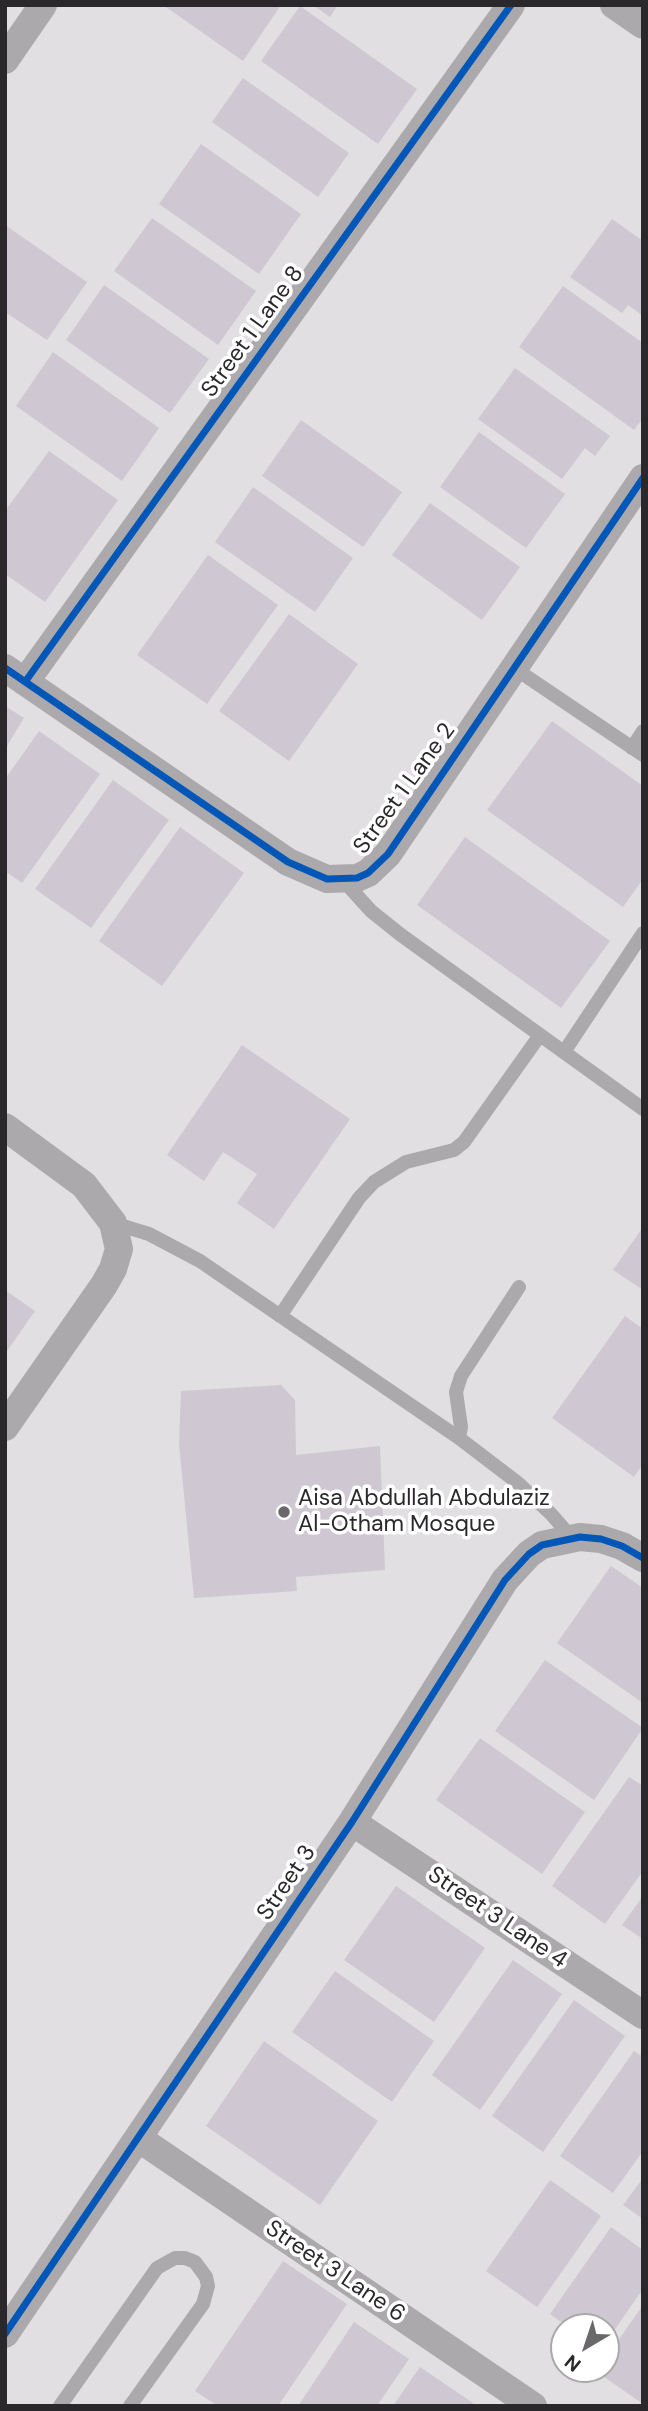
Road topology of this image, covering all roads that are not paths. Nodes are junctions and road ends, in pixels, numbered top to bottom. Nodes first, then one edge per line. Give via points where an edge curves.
1 (43, 5) edge
2 (511, 5) edge
3 (614, 5) edge
4 (643, 25) edge
5 (5, 60) edge
6 (643, 478) edge
7 (514, 668) junction
8 (15, 675) edge
9 (643, 731) edge
10 (637, 751) edge
11 (343, 880) junction
12 (643, 933) edge
13 (540, 1035) junction
14 (564, 1052) junction
15 (643, 1109) edge
16 (5, 1128) edge
17 (113, 1223) junction
18 (519, 1287) dead end
19 (280, 1316) junction
20 (5, 1427) edge
21 (458, 1438) junction
22 (572, 1538) junction
23 (643, 1558) edge
24 (352, 1822) junction
25 (643, 2014) edge
26 (138, 2138) junction
27 (5, 2334) edge
28 (60, 2406) edge
29 (131, 2406) edge
30 (533, 2406) edge

1 - 5 street
2 - 8 street, Street 1 Lane 8
3 - 4 street
6 - 7 street, Street 1 Lane 2
7 - 10 lane
7 - 11 street, Street 1 Lane 2 via 388,854 368,873
8 - 11 street, Street 1 Lane 2 via 288,862 327,879
9 - 10 lane
11 - 13 lane via 401,935
12 - 14 lane
13 - 14 lane
13 - 19 lane via 464,1142 454,1150 406,1162 374,1182 359,1198
14 - 15 lane
16 - 17 street via 84,1185
17 - 19 lane via 149,1234 200,1261
17 - 20 street via 119,1249 113,1269
18 - 21 lane via 461,1376 456,1392
19 - 21 lane
21 - 22 lane via 518,1483
22 - 23 street, Street 3 via 601,1539
22 - 24 street, Street 3 via 542,1545 505,1580
24 - 25 street, Street 3 Lane 4
24 - 26 street, Street 3
26 - 27 street, Street 3
26 - 30 street, Street 3 Lane 6
28 - 29 lane via 157,2268 175,2258 195,2262 206,2277 207,2295

